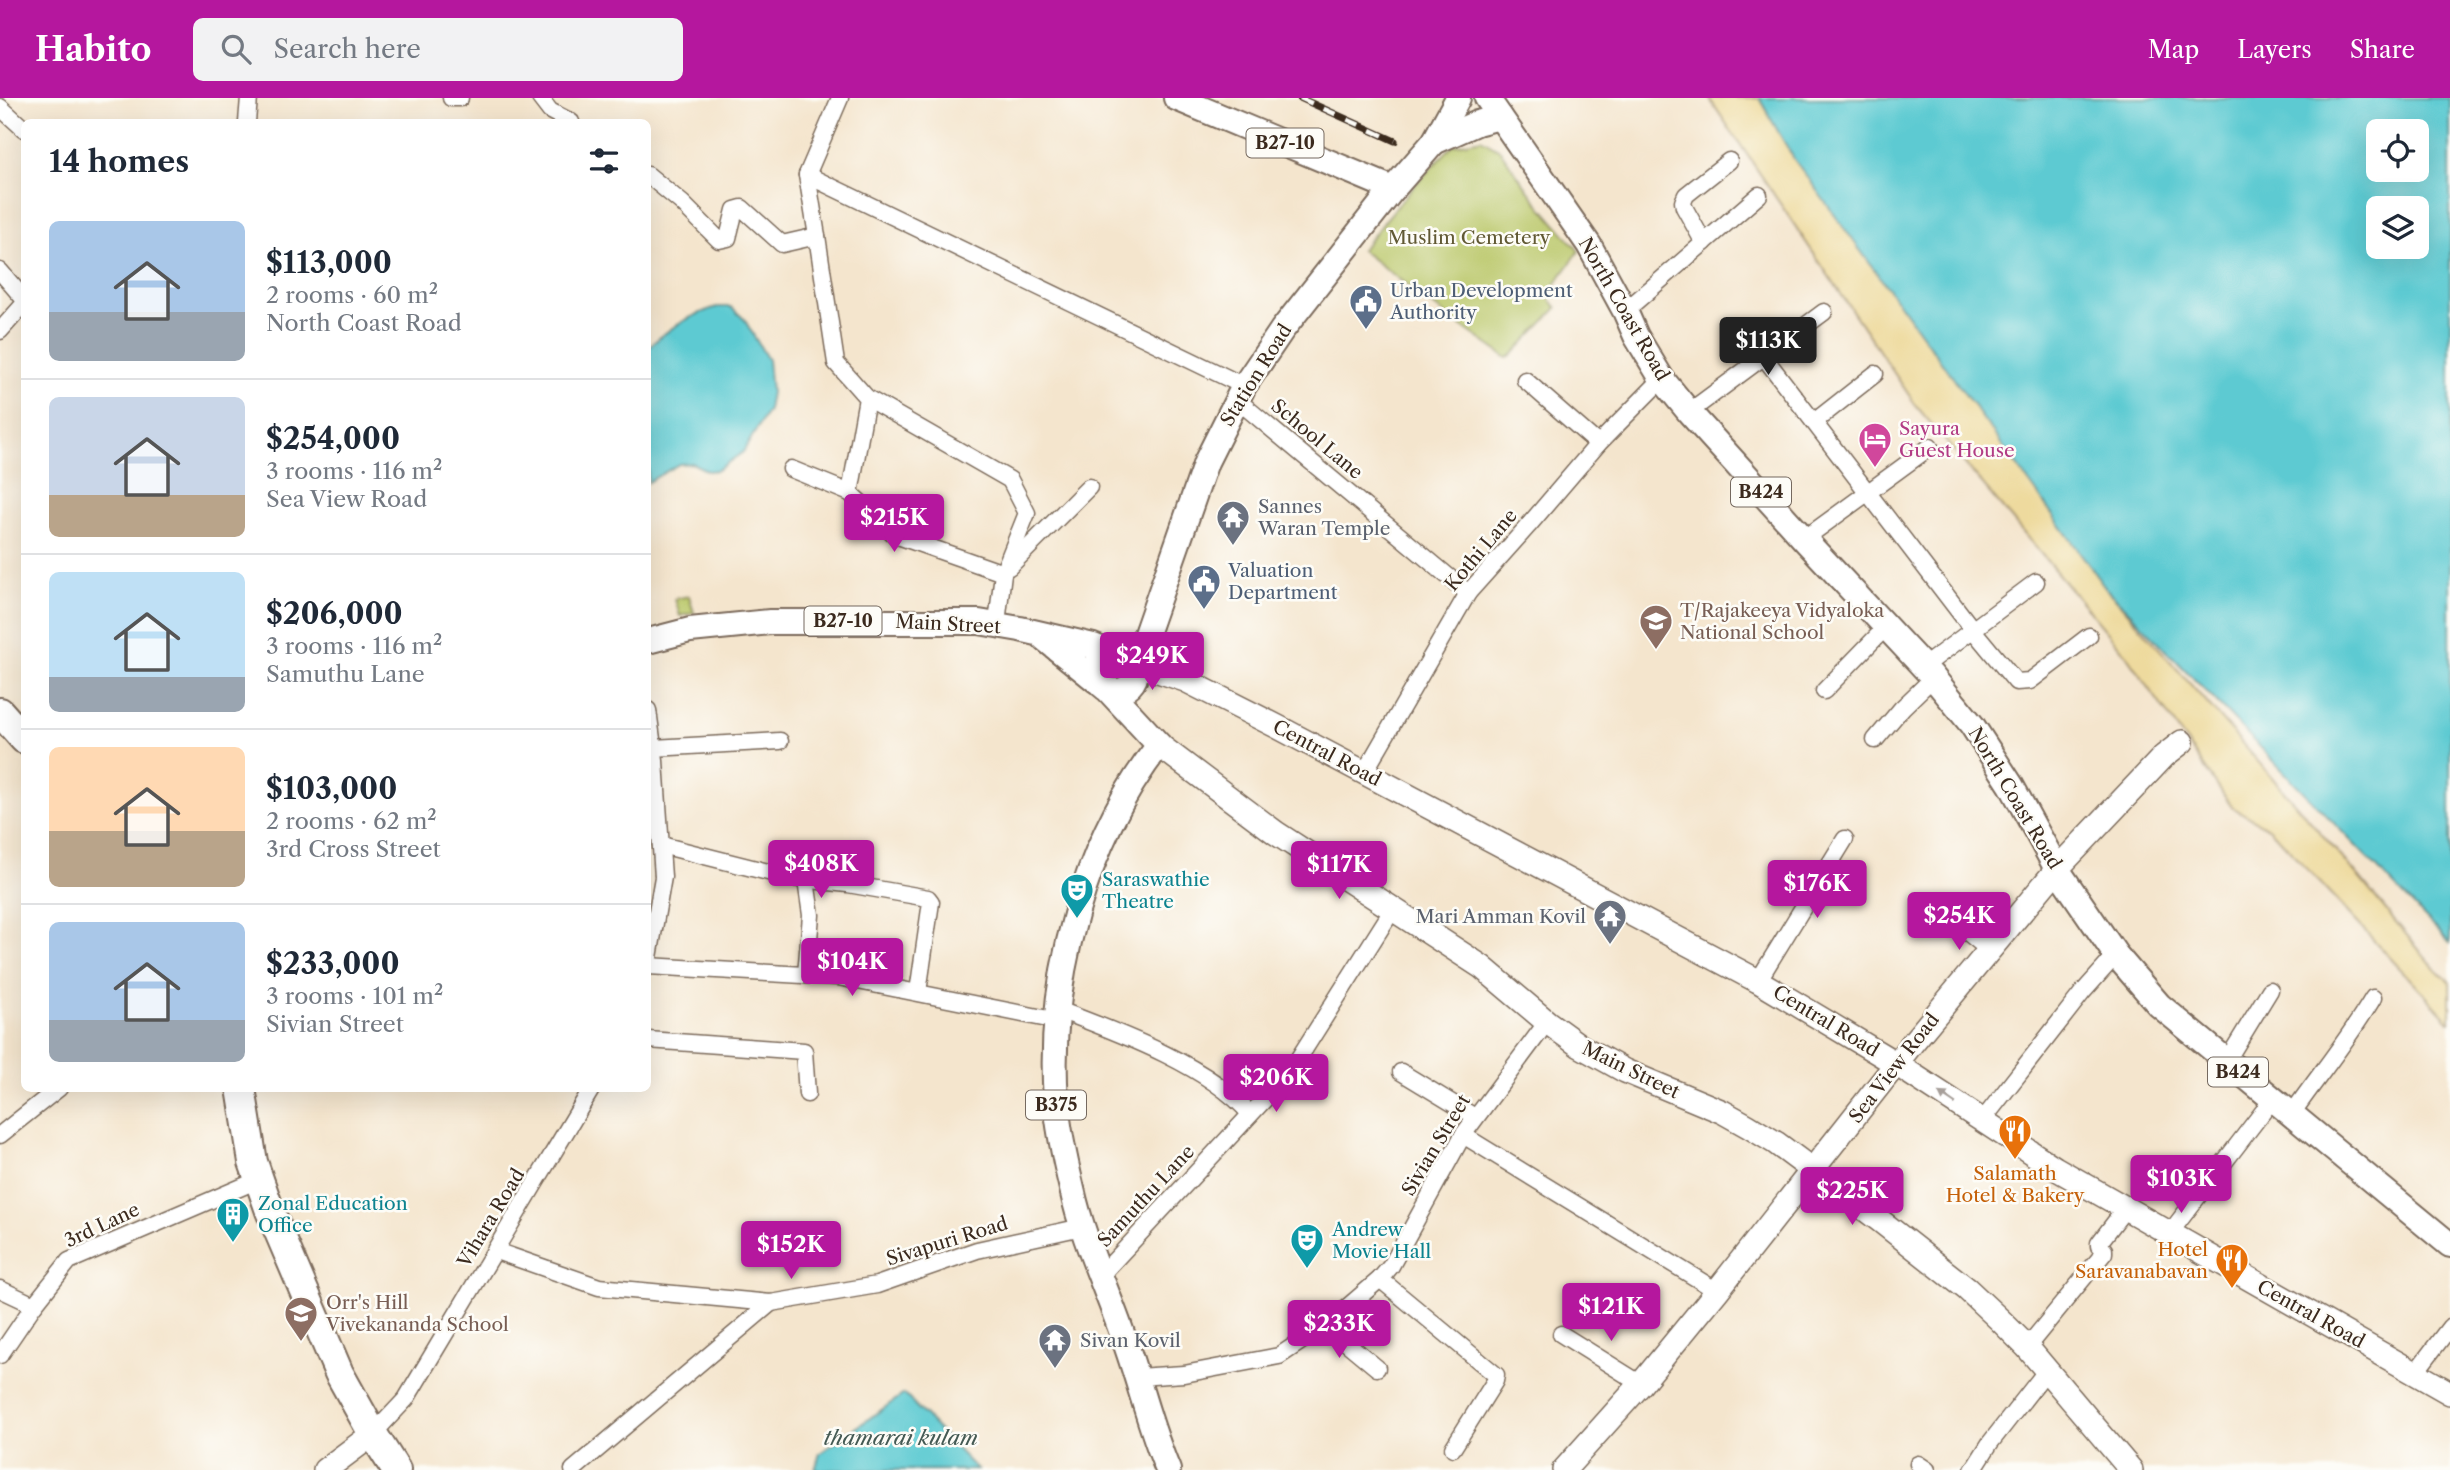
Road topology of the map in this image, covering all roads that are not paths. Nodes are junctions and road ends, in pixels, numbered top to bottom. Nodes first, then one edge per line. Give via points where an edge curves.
1 (249, 98) edge
2 (451, 98) edge
3 (460, 98) edge
4 (540, 98) edge
5 (840, 98) edge
6 (1176, 98) edge
7 (1458, 98) edge
8 (0, 107) edge
9 (1493, 108) edge
10 (247, 119) edge
11 (565, 119) edge
12 (21, 127) edge
13 (1434, 142) junction
14 (1729, 161) dead end
15 (807, 175) junction
16 (651, 177) edge
17 (1393, 188) junction
18 (1759, 195) dead end
19 (817, 236) junction
20 (1704, 243) junction
21 (0, 271) edge
22 (21, 297) edge
23 (21, 305) edge
24 (1625, 310) junction
25 (1824, 312) dead end
26 (0, 331) edge
27 (1764, 358) junction
28 (1875, 374) dead end
29 (1662, 379) junction
30 (1525, 380) dead end
31 (1240, 392) junction
32 (867, 398) junction
33 (1689, 412) junction
34 (1814, 422) junction
35 (1598, 444) junction
36 (1930, 447) dead end
37 (791, 469) dead end
38 (1088, 487) dead end
39 (1869, 492) junction
40 (850, 493) junction
41 (1804, 539) junction
42 (1003, 573) junction
43 (2036, 582) dead end
44 (1468, 593) junction
45 (997, 623) junction
46 (1887, 626) junction
47 (1973, 629) junction
48 (1039, 634) junction
49 (2089, 636) dead end
50 (651, 640) edge
51 (1126, 665) junction
52 (1928, 672) junction
53 (1103, 686) junction
54 (1824, 691) dead end
55 (0, 712) edge
56 (651, 733) edge
57 (21, 736) edge
58 (1875, 740) dead end
59 (780, 741) dead end
60 (2182, 742) dead end
61 (1159, 745) junction
62 (653, 748) junction
63 (1364, 772) junction
64 (1845, 839) dead end
65 (661, 845) junction
66 (2057, 869) junction
67 (806, 880) junction
68 (1933, 904) dead end
69 (1393, 909) junction
70 (651, 947) edge
71 (1989, 950) junction
72 (2116, 955) junction
73 (651, 964) edge
74 (806, 975) junction
75 (1758, 981) junction
76 (2270, 990) dead end
77 (918, 992) junction
78 (2373, 998) dead end
79 (1058, 1015) junction
80 (1547, 1022) junction
81 (651, 1040) edge
82 (2226, 1062) junction
83 (1896, 1064) junction
84 (1401, 1072) dead end
85 (54, 1092) edge
86 (242, 1092) edge
87 (590, 1092) edge
88 (807, 1094) dead end
89 (2281, 1107) junction
90 (1250, 1114) junction
91 (1475, 1117) junction
92 (1982, 1121) junction
93 (0, 1135) edge
94 (1463, 1135) junction
95 (1812, 1170) junction
96 (258, 1180) junction
97 (2125, 1209) junction
98 (1082, 1227) junction
99 (2169, 1234) junction
100 (2450, 1245) edge
101 (496, 1251) junction
102 (1101, 1275) junction
103 (1380, 1279) junction
104 (0, 1289) edge
105 (1717, 1292) junction
106 (771, 1303) junction
107 (34, 1305) junction
108 (1325, 1325) junction
109 (2450, 1327) edge
110 (1561, 1334) dead end
111 (2026, 1347) junction
112 (0, 1356) edge
113 (1377, 1368) dead end
114 (2046, 1370) junction
115 (2415, 1373) junction
116 (1137, 1377) junction
117 (1641, 1384) junction
118 (2450, 1393) edge
119 (373, 1434) junction
120 (1453, 1448) dead end
121 (325, 1470) edge
122 (396, 1470) edge
123 (573, 1470) edge
124 (1168, 1470) edge
125 (1564, 1470) edge
126 (1973, 1470) edge
127 (2131, 1470) edge

1 - 10 street
2 - 3 street
4 - 11 street via 550,111
5 - 15 street
6 - 17 main road, B27-10
7 - 13 main road, Station Road
8 - 12 street
9 - 13 main road, Station Road
9 - 24 main road, North Coast Road / B424 via 1589,245
13 - 17 main road, Station Road
14 - 20 street via 1683,202
15 - 19 street
15 - 31 street, School Lane
16 - 19 street via 719,240 727,238 735,209 742,208 782,244
17 - 31 main road, Station Road via 1282,330
18 - 20 street
19 - 32 street via 836,363
20 - 24 street
21 - 22 street
23 - 26 street
24 - 29 main road, North Coast Road / B424
25 - 27 street
27 - 33 street
27 - 34 street
28 - 34 street
29 - 33 main road, North Coast Road / B424
29 - 35 street, Kothi Lane
30 - 35 street
31 - 44 street, School Lane
31 - 51 main road, Station Road via 1206,462 1163,585
32 - 40 street
32 - 42 street via 1010,480 1027,513
33 - 41 main road, North Coast Road / B424
34 - 39 street
35 - 44 street, Kothi Lane
36 - 39 street
37 - 40 street
38 - 42 street
39 - 41 street
39 - 47 street
40 - 42 street via 895,535
41 - 46 main road, North Coast Road / B424
42 - 45 street
43 - 47 street
44 - 63 street, Kothi Lane
45 - 48 main road, Main Street / B27-10
45 - 50 main road, Main Street / B27-10 via 759,622 690,630
46 - 52 main road, North Coast Road / B424
46 - 54 street
47 - 49 street via 2016,682 2022,683
47 - 52 street
48 - 51 main road, Main Street / B27-10 via 1093,646
48 - 53 main road, Main Street / B27-10
51 - 53 main road via 1125,690
51 - 53 main road via 1103,655 1095,670
51 - 61 main road
51 - 63 main road, Central Road via 1185,680
52 - 58 street
52 - 66 main road, North Coast Road / B424 via 1979,735
53 - 61 main road, Main Street
55 - 57 highway
56 - 62 street
59 - 62 street
60 - 66 main road, Sea View Road
61 - 69 main road, Main Street via 1276,833
61 - 79 main road, B375 via 1119,808 1089,876 1064,966
62 - 65 street
63 - 75 main road, Central Road
64 - 75 street
65 - 67 street
65 - 70 street via 663,877
66 - 71 main road, Sea View Road
66 - 72 main road, North Coast Road / B424
67 - 74 street via 811,915
67 - 77 street via 930,900
68 - 71 street
69 - 80 main road, Main Street via 1482,967
69 - 90 street, Samuthu Lane via 1290,1072
71 - 83 main road, Sea View Road
72 - 82 main road, North Coast Road / B424 via 2160,1005
72 - 92 street
73 - 74 street
74 - 77 street
75 - 83 main road, Central Road
76 - 82 street
77 - 79 street
78 - 89 street via 2333,1055
79 - 90 street via 1112,1030 1205,1076
79 - 98 main road, B375 via 1056,1103
80 - 91 street, Sivian Street
80 - 95 main road, Main Street via 1625,1071 1723,1112
81 - 88 street via 804,1051
82 - 89 main road, North Coast Road / B424
92 -> 83 main road, Central Road
83 - 95 main road, Sea View Road
84 - 91 street
85 - 93 street
86 - 96 highway
87 - 101 street, Vihara Road
89 - 99 street
89 - 100 main road, North Coast Road / B424
90 - 102 street, Samuthu Lane
91 - 94 street, Sivian Street
92 - 97 main road, Central Road
94 - 103 street, Sivian Street
94 - 105 street
95 - 105 main road, Sea View Road
95 - 111 main road, Main Street via 1967,1289
96 - 107 street, 3rd Lane via 69,1261
96 - 119 highway via 321,1334
97 - 99 main road, Central Road
97 - 111 street via 2099,1243 2104,1253
98 - 102 main road, B375
98 - 106 street, Sivapuri Road via 977,1250 877,1285
99 - 115 main road, Central Road
101 - 106 street, Sivapuri Road via 599,1287
101 - 119 street, Vihara Road via 406,1399
102 - 116 main road, B375
103 - 108 street, Sivian Street
103 - 120 street via 1496,1375
104 - 107 street
105 - 117 main road, Sea View Road
106 - 123 street
107 - 112 street, 3rd Lane
108 - 113 street
108 - 116 street, Sivian Street via 1279,1356 1184,1374
109 - 115 street
110 - 117 street
111 - 114 main road, Main Street
114 - 126 street
114 - 127 main road, Main Street
115 - 118 main road, Central Road
116 - 124 main road, B375
117 - 125 main road, Sea View Road
119 - 121 main road
119 - 122 highway

